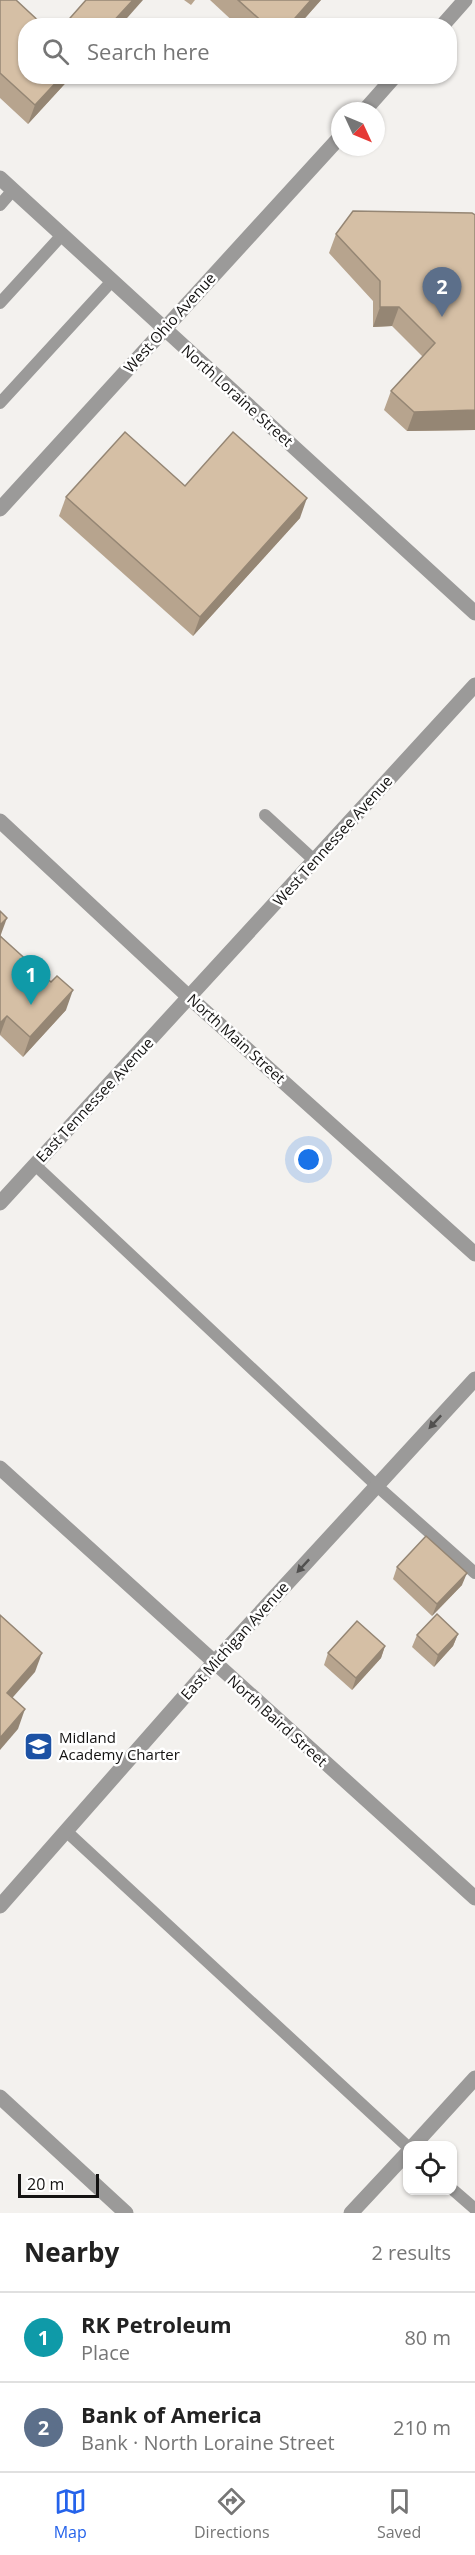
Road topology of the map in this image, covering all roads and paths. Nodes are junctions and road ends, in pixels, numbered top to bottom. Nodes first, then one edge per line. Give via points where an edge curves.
1 (465, 0) edge
2 (449, 18) edge
3 (388, 84) edge
4 (372, 102) edge
5 (331, 147) edge
6 (0, 178) edge
7 (13, 190) junction
8 (0, 205) edge
9 (62, 235) junction
10 (112, 281) junction
11 (0, 303) edge
12 (164, 329) junction
13 (0, 403) edge
14 (2, 503) edge
15 (475, 614) edge
16 (475, 685) edge
17 (265, 815) dead end
18 (0, 821) edge
19 (315, 861) junction
20 (190, 998) junction
21 (35, 1165) junction
22 (0, 1203) edge
23 (475, 1254) edge
24 (475, 1379) edge
25 (0, 1468) edge
26 (377, 1486) junction
27 (475, 1573) edge
28 (213, 1664) junction
29 (66, 1831) junction
30 (475, 1898) edge
31 (0, 1906) edge
32 (475, 2078) edge
33 (0, 2097) edge
34 (417, 2141) edge
35 (403, 2145) edge
36 (403, 2156) edge
37 (457, 2192) edge
38 (475, 2209) edge
39 (126, 2213) edge
40 (351, 2213) edge

1 - 2 street
3 - 4 street
5 - 12 street, West Ohio Avenue
6 - 7 street, North Loraine Street
7 - 8 lane
7 - 9 street, North Loraine Street
9 - 10 street, North Loraine Street
9 - 11 lane
10 - 12 street, North Loraine Street
10 - 13 lane
12 - 14 street, West Ohio Avenue
12 - 15 street, North Loraine Street
16 - 19 street, West Tennessee Avenue
17 - 19 lane
18 - 20 street, North Main Street
19 - 20 street, West Tennessee Avenue
20 - 21 street, East Tennessee Avenue
20 - 23 street, North Main Street
21 - 22 street, East Tennessee Avenue
21 - 26 lane
24 -> 26 street, East Michigan Avenue
25 - 28 street, North Baird Street
26 - 27 lane
26 -> 28 street, East Michigan Avenue
28 - 29 street, East Michigan Avenue
28 - 30 street, North Baird Street
29 - 31 street, East Michigan Avenue
29 - 35 lane
32 - 34 street
33 - 39 street
36 - 40 street
37 - 38 lane

